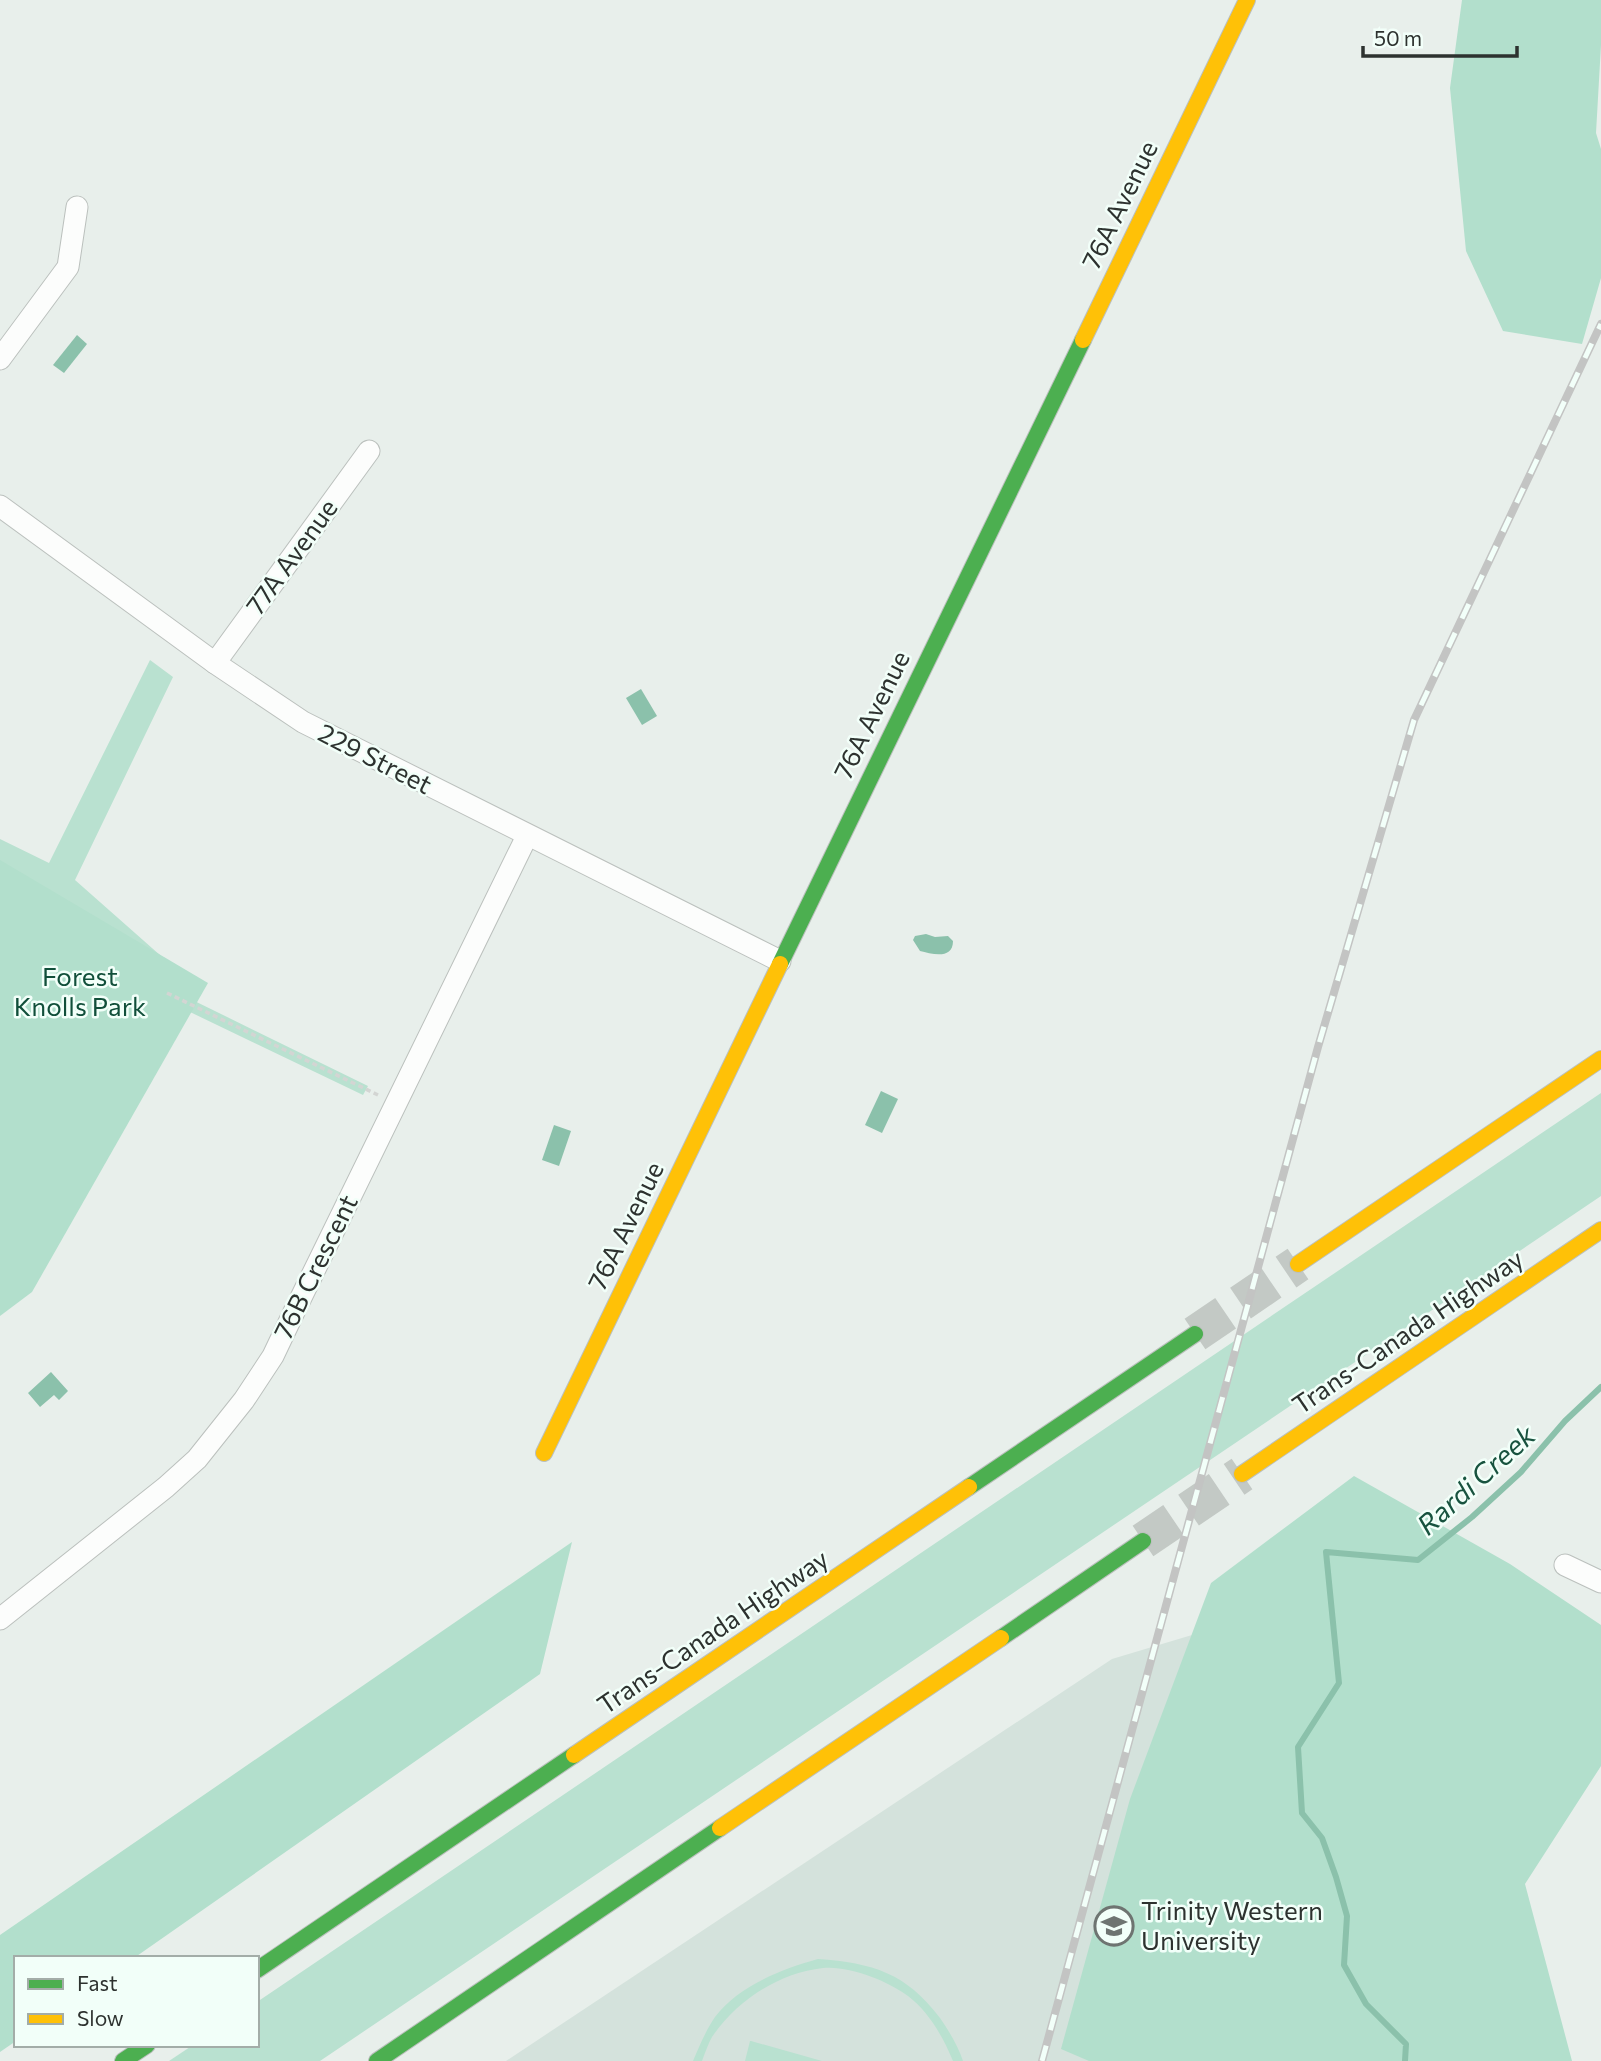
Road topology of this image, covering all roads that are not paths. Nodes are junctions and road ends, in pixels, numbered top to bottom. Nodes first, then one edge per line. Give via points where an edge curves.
1 (1247, 0) edge
2 (77, 207) dead end
3 (0, 359) edge
4 (369, 451) dead end
5 (0, 506) edge
6 (215, 663) junction
7 (527, 836) junction
8 (780, 961) junction
9 (1601, 1059) edge
10 (1601, 1230) edge
11 (1298, 1264) tunnel mouth
12 (1195, 1334) tunnel mouth
13 (544, 1453) dead end
14 (1242, 1474) tunnel mouth
15 (1143, 1541) tunnel mouth
16 (1565, 1565) dead end
17 (1601, 1582) edge
18 (0, 1619) edge
19 (259, 1969) edge
20 (144, 2047) edge
21 (123, 2061) edge
22 (377, 2061) edge

1 - 8 main road, 76A Avenue
2 - 3 street via 68,267
4 - 6 street, 77A Avenue
5 - 6 street, 229 Street
6 - 7 street, 229 Street via 303,722
7 - 8 street, 229 Street
7 - 18 street, 76B Crescent via 273,1356 244,1400 197,1459 166,1487
8 - 13 main road, 76A Avenue
9 - 11 main road
10 - 14 main road, Trans-Canada Highway
12 - 19 main road, Trans-Canada Highway
15 - 22 main road
16 - 17 street
20 - 21 main road

